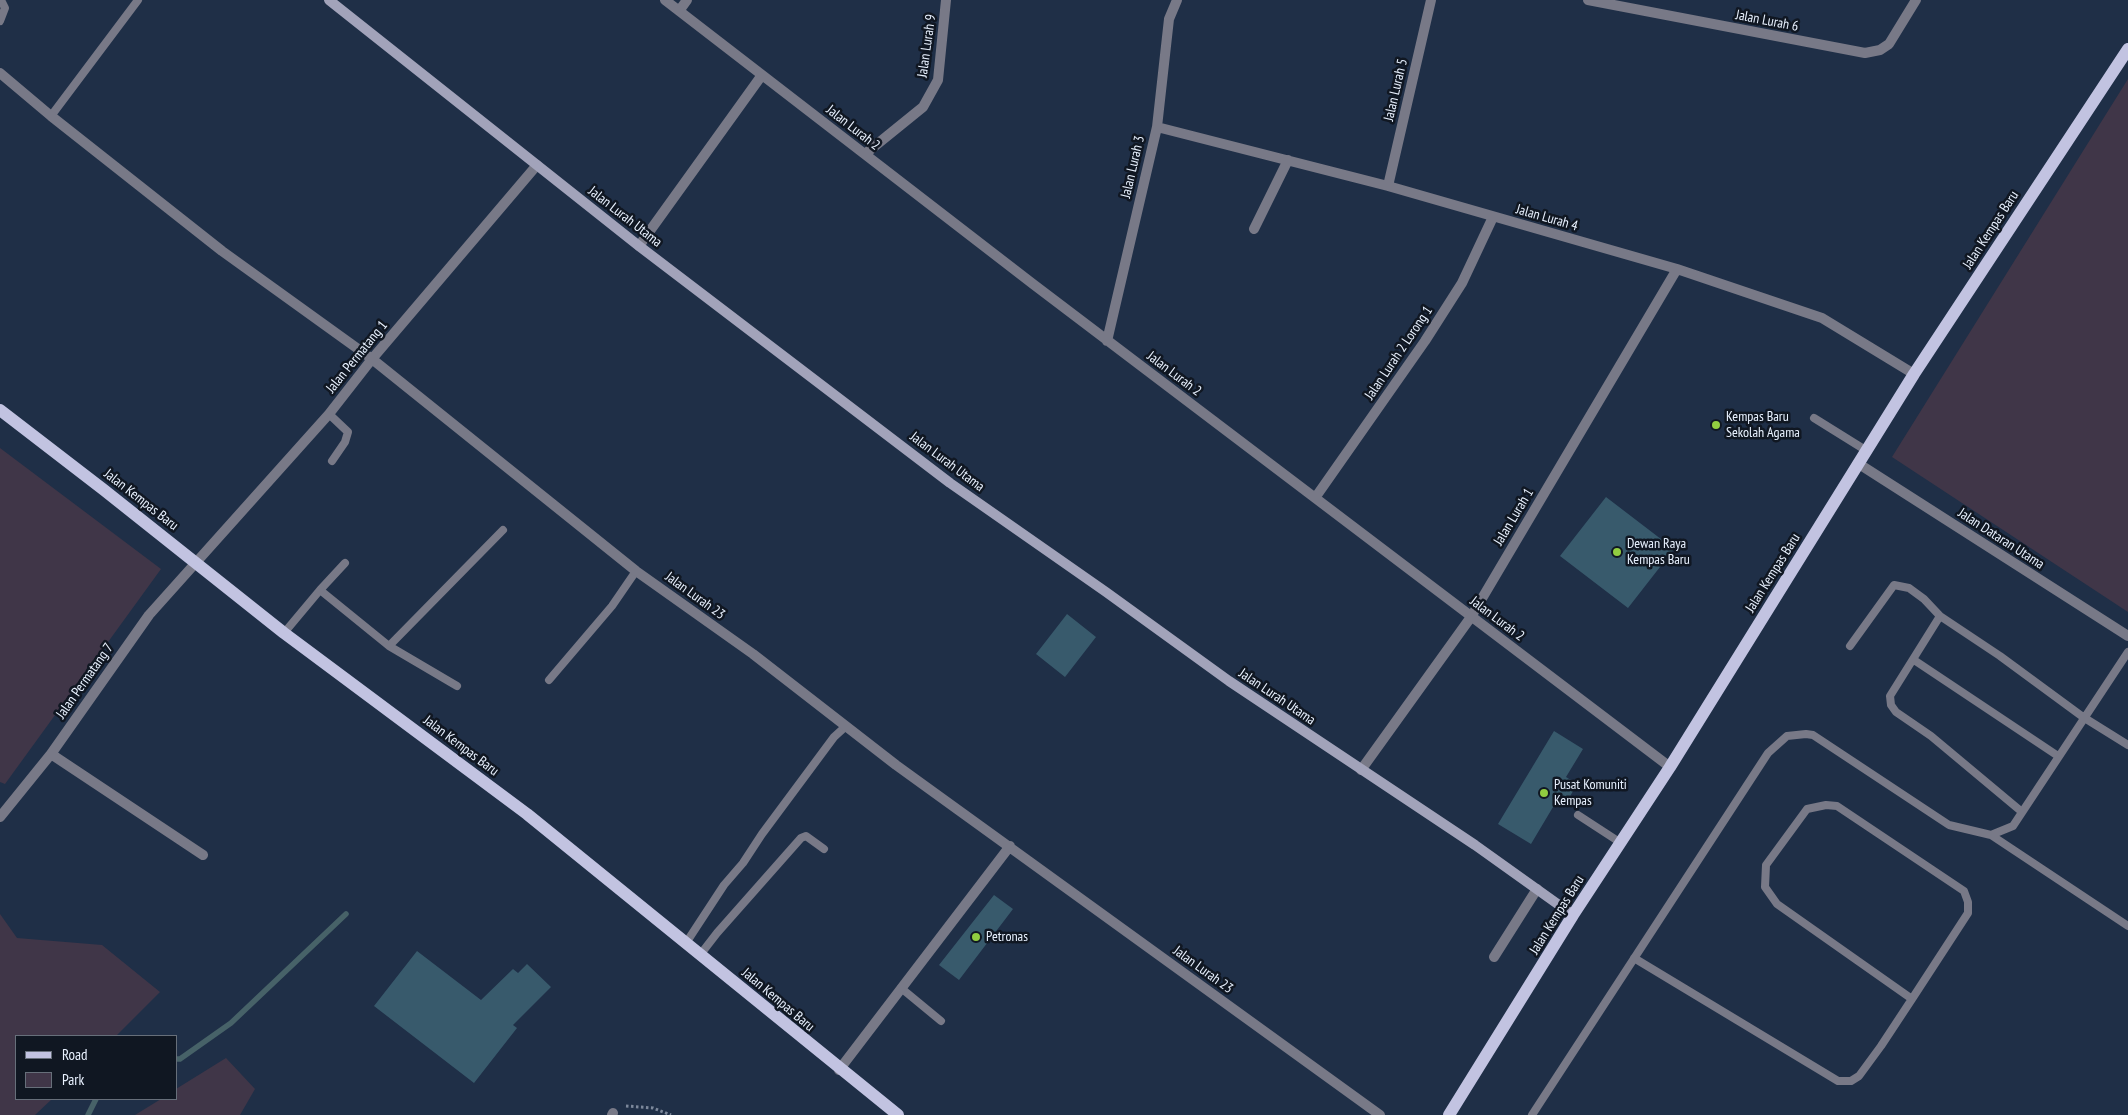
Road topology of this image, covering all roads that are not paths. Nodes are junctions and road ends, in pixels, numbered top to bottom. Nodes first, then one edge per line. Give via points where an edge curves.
1 (1, 0) edge
2 (138, 0) edge
3 (328, 0) edge
4 (665, 0) edge
5 (686, 0) edge
6 (946, 0) edge
7 (1177, 0) edge
8 (1431, 0) edge
9 (1588, 0) edge
10 (1916, 0) edge
11 (1620, 3) edge
12 (679, 11) junction
13 (0, 21) edge
14 (2128, 49) edge
15 (0, 73) edge
16 (762, 75) junction
17 (51, 116) junction
18 (1157, 127) junction
19 (865, 154) junction
20 (1288, 160) junction
21 (537, 165) junction
22 (1388, 186) junction
23 (1493, 217) junction
24 (1254, 229) dead end
25 (639, 246) junction
26 (1677, 269) junction
27 (1107, 340) junction
28 (372, 359) junction
29 (1914, 374) junction
30 (0, 410) edge
31 (329, 414) junction
32 (1814, 418) dead end
33 (1867, 451) junction
34 (332, 461) dead end
35 (1859, 464) junction
36 (1315, 498) junction
37 (503, 530) dead end
38 (196, 563) junction
39 (345, 563) dead end
40 (636, 571) junction
41 (320, 590) junction
42 (1940, 616) junction
43 (1472, 617) junction
44 (284, 634) junction
45 (2128, 636) edge
46 (389, 646) junction
47 (1850, 646) dead end
48 (2128, 652) edge
49 (1914, 660) junction
50 (549, 680) dead end
51 (457, 686) dead end
52 (2083, 717) junction
53 (845, 726) junction
54 (2128, 745) edge
55 (51, 754) junction
56 (2058, 756) junction
57 (1670, 767) junction
58 (1361, 770) junction
59 (2022, 812) junction
60 (1578, 815) dead end
61 (0, 818) edge
62 (1991, 835) junction
63 (1621, 843) junction
64 (1010, 846) junction
65 (824, 849) dead end
66 (203, 855) dead end
67 (1537, 889) junction
68 (1573, 915) junction
69 (2128, 926) edge
70 (686, 943) junction
71 (700, 955) junction
72 (1494, 957) dead end
73 (1634, 958) junction
74 (901, 988) junction
75 (1912, 999) junction
76 (941, 1021) dead end
77 (839, 1070) junction
78 (898, 1115) edge
79 (1380, 1115) edge
80 (1449, 1115) edge
81 (1532, 1115) edge

1 - 13 lane via 5,8
2 - 17 lane
3 - 21 street, Jalan Lurah Utama
4 - 12 street, Jalan Lurah 2
5 - 12 street
6 - 19 street, Jalan Lurah 9 via 938,80 923,107
7 - 18 street, Jalan Lurah 3 via 1168,19
8 - 22 street, Jalan Lurah 5
9 - 11 street, Jalan Lurah 6
10 - 11 street, Jalan Lurah 6 via 1889,44 1865,53
12 - 16 street, Jalan Lurah 2
14 - 29 main road, Jalan Kempas Baru
15 - 17 street, Jalan Lurah 23
16 - 19 street, Jalan Lurah 2
16 - 25 street
17 - 28 street, Jalan Lurah 23 via 222,251
18 - 20 street, Jalan Lurah 4
18 - 27 street, Jalan Lurah 3
19 - 27 street, Jalan Lurah 2
20 - 22 street, Jalan Lurah 4
20 - 24 street
21 - 25 street, Jalan Lurah Utama
21 - 28 street, Jalan Permatang 1
22 - 23 street, Jalan Lurah 4
23 - 26 street, Jalan Lurah 4
23 - 36 street, Jalan Lurah 2 Lorong 1 via 1462,283
25 - 58 street, Jalan Lurah Utama via 950,483 1229,681
26 - 29 street, Jalan Lurah 4 via 1822,318
26 - 43 street, Jalan Lurah 1
27 - 36 street, Jalan Lurah 2
28 - 31 street, Jalan Permatang 1
28 - 40 street, Jalan Lurah 23
29 - 33 main road, Jalan Kempas Baru
30 - 38 main road, Jalan Kempas Baru
31 - 34 lane via 348,432
31 - 38 street, Jalan Permatang 1
32 - 33 lane
33 - 35 main road, Jalan Kempas Baru
35 - 45 street, Jalan Dataran Utama
35 - 57 main road, Jalan Kempas Baru
36 - 43 street, Jalan Lurah 2
37 - 46 lane
38 - 44 main road, Jalan Kempas Baru
38 - 55 street, Jalan Permatang 7 via 149,615
39 - 41 lane
40 - 50 lane via 612,606
40 - 53 street, Jalan Lurah 23 via 753,654
41 - 44 lane
41 - 46 lane
42 - 47 lane via 1909,588 1894,586
42 - 49 lane
42 - 52 lane
43 - 57 street, Jalan Lurah 2
43 - 58 street, Jalan Lurah 1
44 - 70 main road, Jalan Kempas Baru via 527,814
46 - 51 lane
48 - 52 lane
49 - 56 lane
49 - 59 lane via 1890,696 1891,705
52 - 54 lane
52 - 56 lane
53 - 64 street, Jalan Lurah 23
53 - 70 lane via 724,885
55 - 61 street, Jalan Permatang 7
55 - 66 street
56 - 59 lane
57 - 63 main road, Jalan Kempas Baru
58 - 67 street, Jalan Lurah Utama
59 - 62 lane via 2013,826
60 - 63 lane
62 - 69 lane
62 - 73 lane via 1949,825 1813,735 1787,736 1768,753
63 - 68 main road, Jalan Kempas Baru
64 - 74 street
64 - 79 street, Jalan Lurah 23
65 - 71 lane via 806,836 801,838
67 - 68 street, Jalan Lurah Utama
67 - 72 street
68 - 80 main road, Jalan Kempas Baru
70 - 71 main road, Jalan Kempas Baru
71 - 77 main road, Jalan Kempas Baru
73 - 75 lane via 1838,1081 1851,1081 1859,1076
73 - 81 lane
74 - 76 lane
74 - 77 street
75 - 75 lane via 1777,904 1765,887 1766,865 1808,809 1826,804 1837,806 1964,891 1968,913
77 - 78 main road, Jalan Kempas Baru

